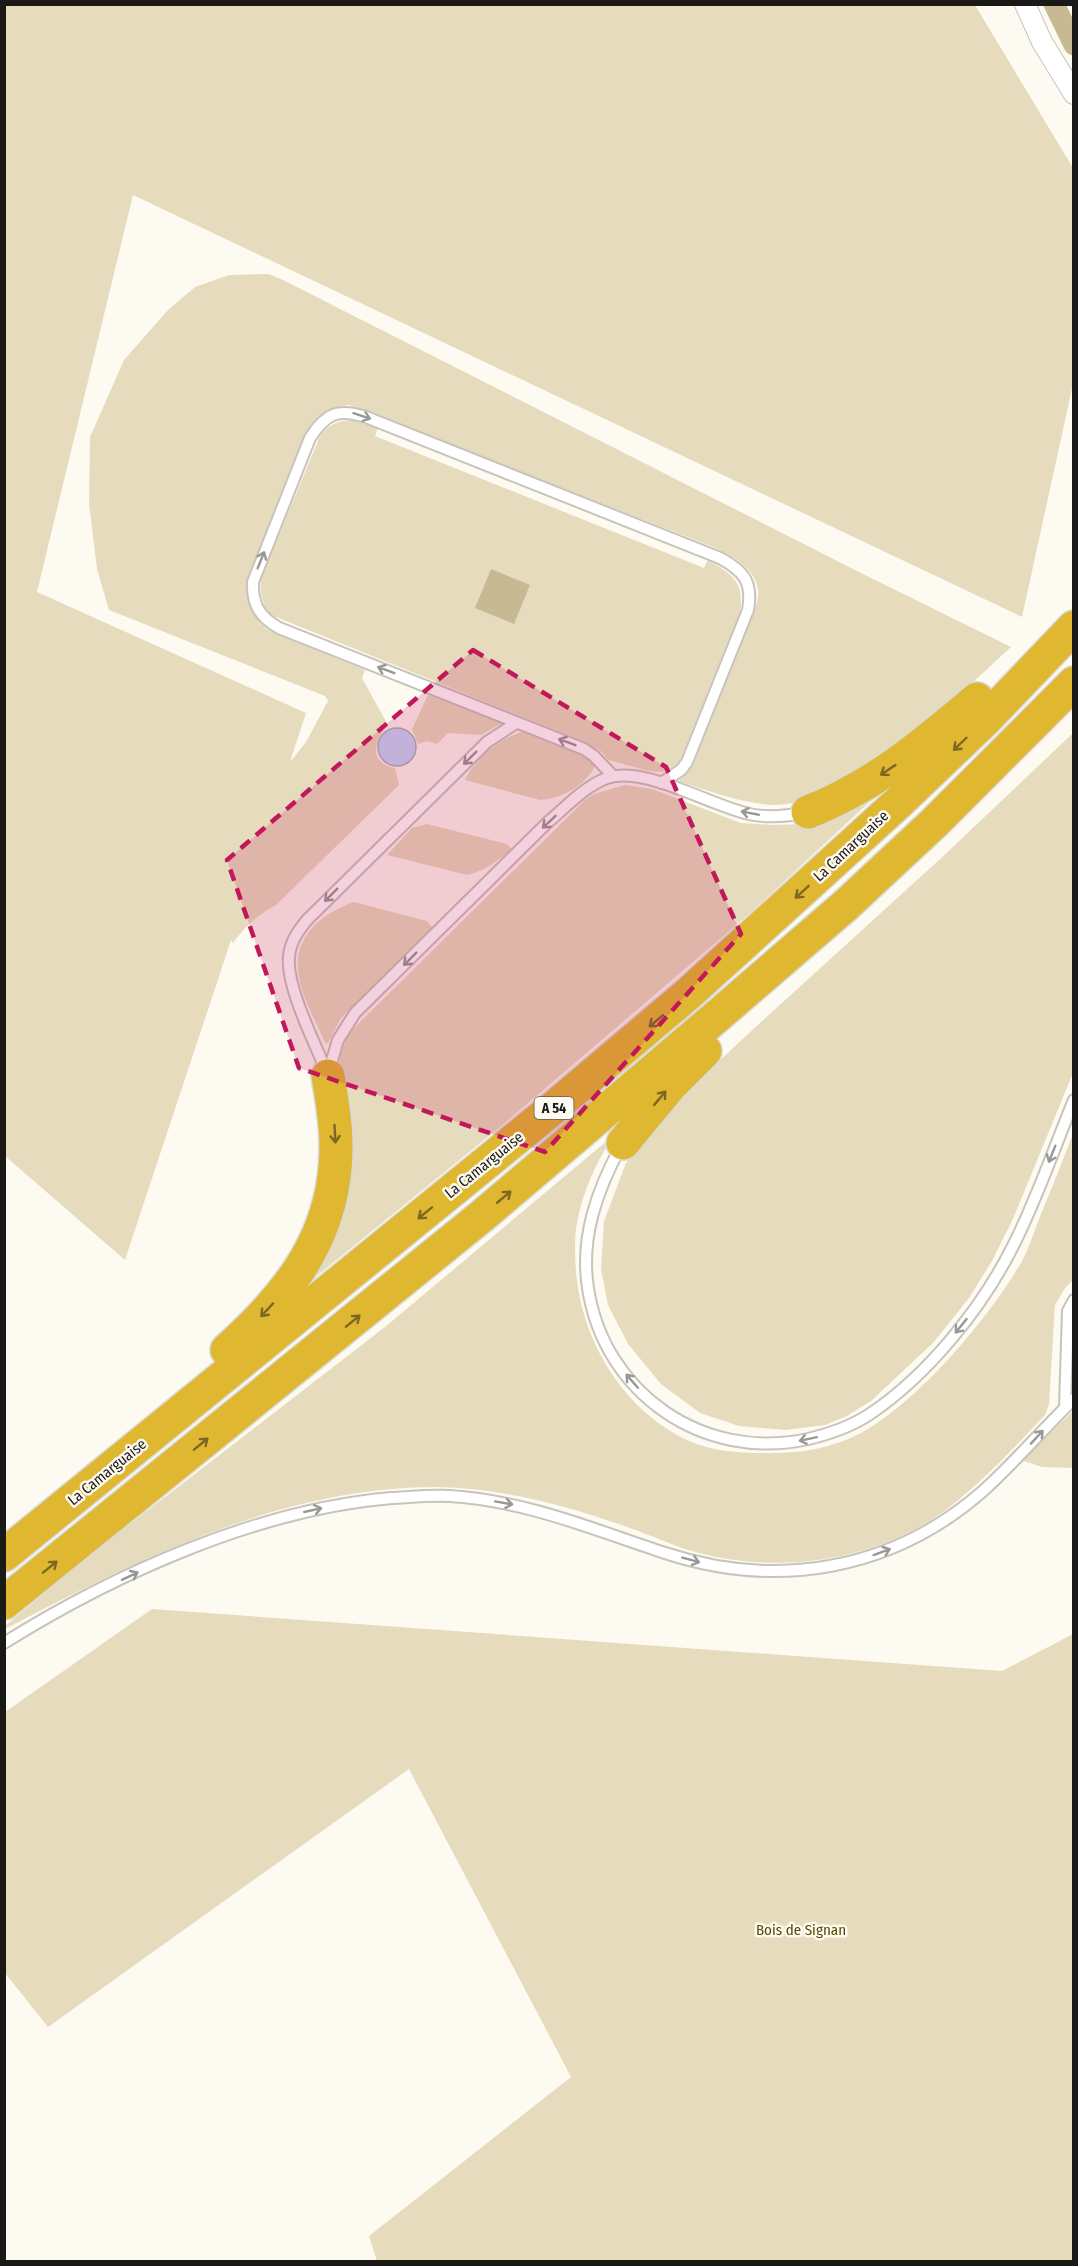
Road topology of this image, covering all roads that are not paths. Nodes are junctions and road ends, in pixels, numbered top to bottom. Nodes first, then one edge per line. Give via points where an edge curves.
1 (1025, 4) edge
2 (1074, 94) edge
3 (1074, 606) edge
4 (1074, 627) edge
5 (1074, 683) edge
6 (516, 723) junction
7 (613, 776) junction
8 (661, 783) junction
9 (808, 812) joint
10 (846, 905) junction
11 (328, 1076) junction
12 (1074, 1100) edge
13 (623, 1143) joint
14 (1074, 1299) edge
15 (1074, 1399) edge
16 (1065, 1407) junction
17 (4, 1543) edge
18 (4, 1556) edge
19 (4, 1604) edge
20 (4, 1643) edge

1 - 2 street via 1042,42
3 -> 9 highway via 985,693 915,751 838,801
4 -> 18 highway, La Camarguaise / A 54 via 898,804 688,994
5 - 10 highway, A 54
7 -> 6 lane via 584,749
6 -> 8 lane via 279,628 258,611 253,592 256,573 310,438 331,415 347,411 366,417 720,558 738,569 750,588 748,610 687,762 681,771
6 -> 11 lane via 487,742 295,936 289,956 290,979
7 - 8 lane
7 -> 11 lane via 594,784 548,822 355,1013 338,1040
9 -> 8 lane via 789,816 750,815
13 -> 10 highway via 671,1085
19 -> 10 highway, A 54 via 482,1216
11 -> 17 highway via 336,1146 333,1185 316,1242 291,1285 246,1333
12 -> 13 lane via 1013,1246 963,1324 895,1395 869,1415 822,1436 772,1444 726,1439 675,1419 637,1387 604,1339 588,1289 587,1242 596,1200
14 - 16 lane via 1068,1311
15 - 16 lane
20 -> 16 lane via 108,1586 195,1547 313,1510 383,1499 446,1496 519,1505 665,1553 732,1569 791,1571 846,1563 898,1546 951,1516 1008,1467

